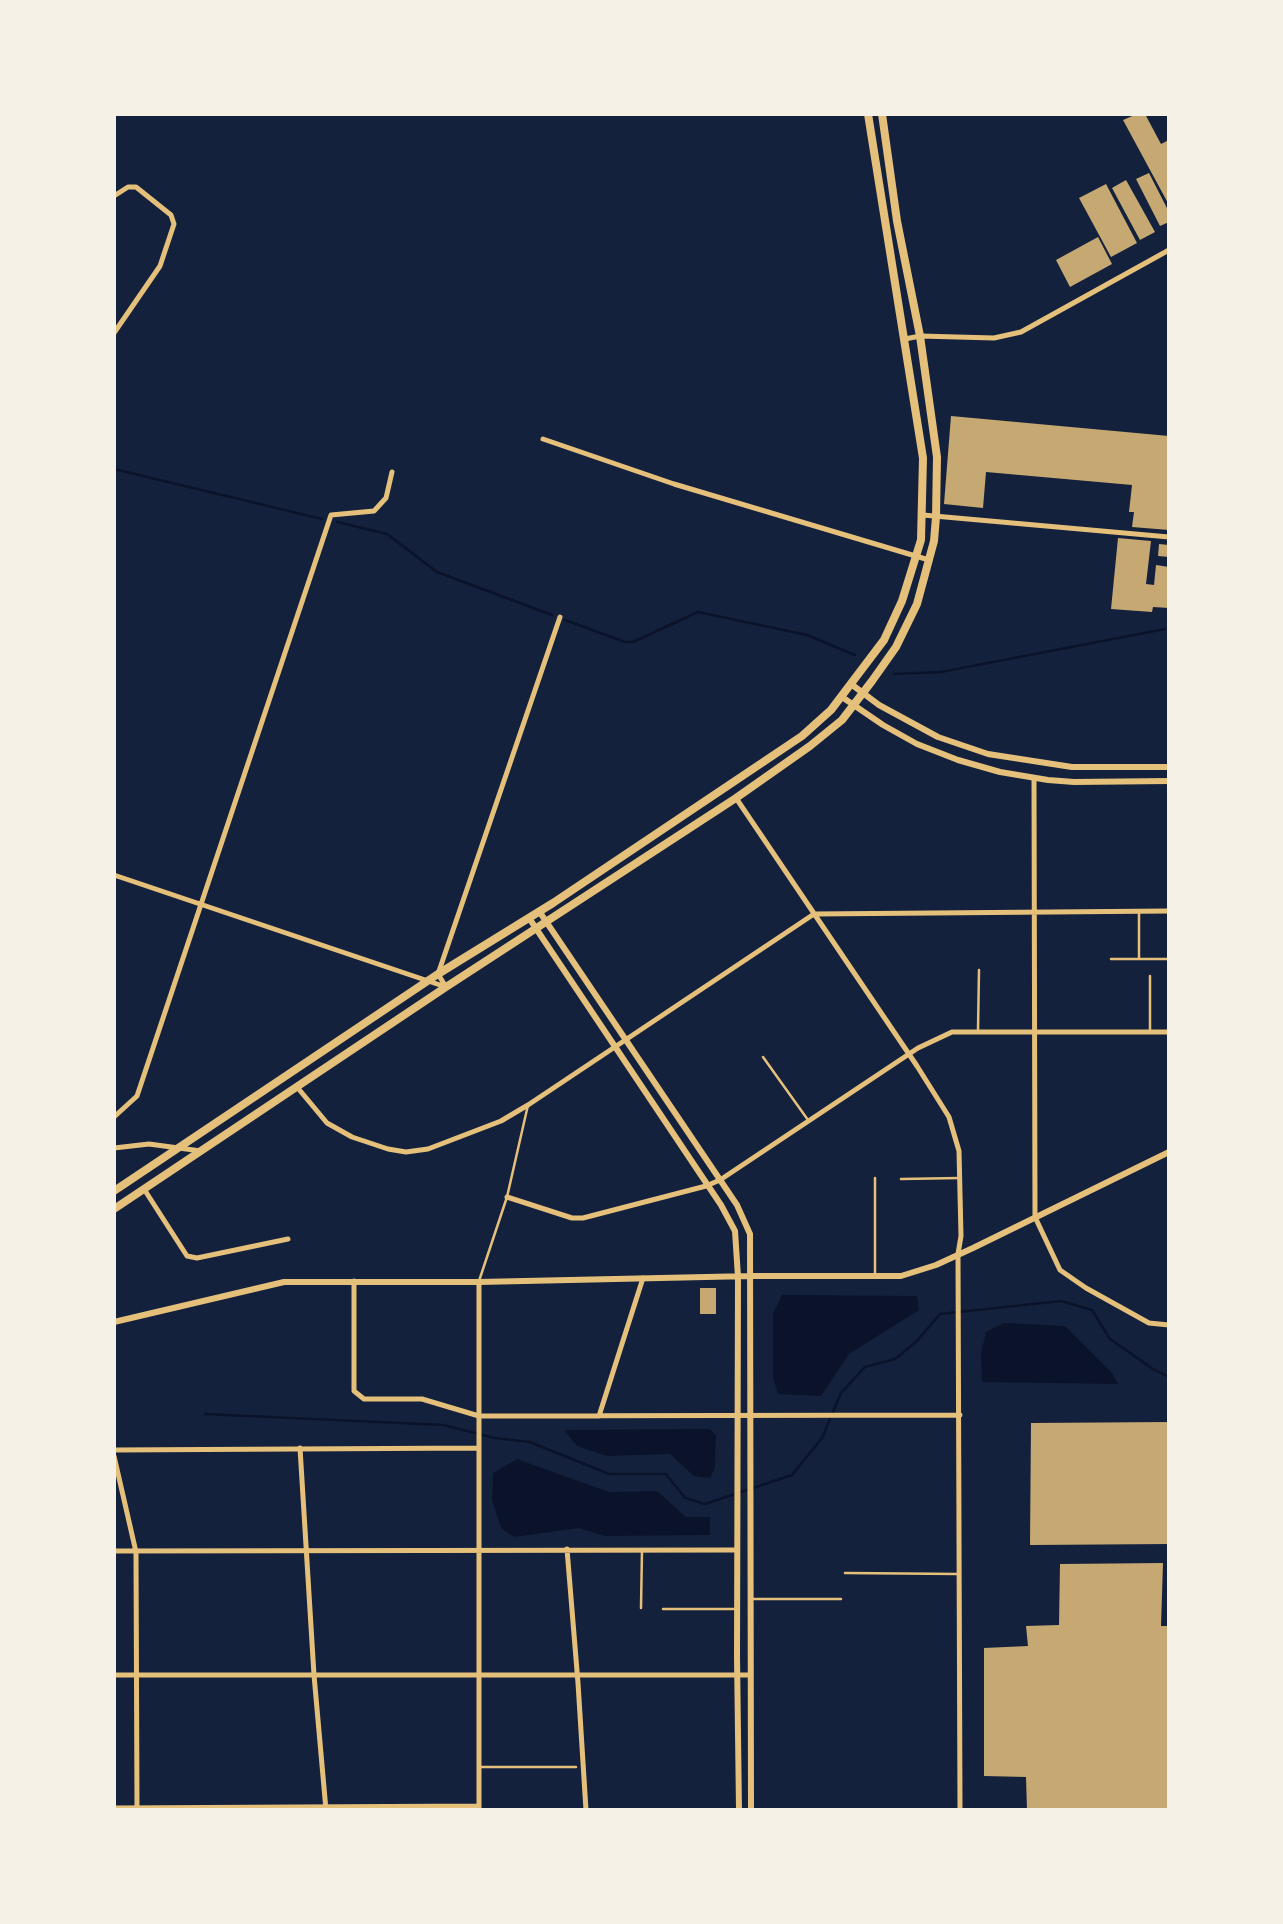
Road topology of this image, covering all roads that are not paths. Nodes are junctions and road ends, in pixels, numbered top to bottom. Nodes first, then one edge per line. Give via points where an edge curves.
1 (868, 114) edge
2 (882, 114) edge
3 (114, 196) edge
4 (1169, 250) edge
5 (114, 333) edge
6 (920, 336) junction
7 (905, 339) junction
8 (543, 439) dead end
9 (392, 472) dead end
10 (923, 515) junction
11 (936, 517) junction
12 (1169, 537) edge
13 (915, 557) junction
14 (929, 561) junction
15 (560, 617) dead end
16 (851, 684) junction
17 (862, 692) junction
18 (842, 697) junction
19 (852, 706) junction
20 (1169, 767) edge
21 (1034, 778) junction
22 (1169, 781) edge
23 (736, 798) junction
24 (610, 863) junction
25 (114, 875) edge
26 (602, 887) junction
27 (201, 904) junction
28 (539, 911) junction
29 (1035, 911) junction
30 (1139, 911) junction
31 (1169, 911) edge
32 (814, 914) junction
33 (529, 918) junction
34 (547, 922) junction
35 (537, 929) junction
36 (1111, 959) dead end
37 (1139, 959) junction
38 (1169, 959) edge
39 (979, 970) dead end
40 (438, 974) junction
41 (1150, 975) dead end
42 (428, 981) junction
43 (446, 987) junction
44 (978, 1032) junction
45 (1034, 1032) junction
46 (1150, 1032) junction
47 (1169, 1032) edge
48 (625, 1041) junction
49 (615, 1048) junction
50 (909, 1054) junction
51 (763, 1057) dead end
52 (297, 1087) junction
53 (528, 1105) junction
54 (114, 1118) edge
55 (808, 1121) junction
56 (114, 1148) edge
57 (179, 1149) junction
58 (201, 1152) junction
59 (1169, 1152) edge
60 (875, 1178) dead end
61 (960, 1178) junction
62 (901, 1179) dead end
63 (720, 1180) junction
64 (706, 1186) junction
65 (144, 1189) junction
66 (114, 1191) edge
67 (507, 1197) junction
68 (114, 1209) edge
69 (1035, 1217) junction
70 (288, 1239) dead end
71 (958, 1254) junction
72 (751, 1276) junction
73 (875, 1276) junction
74 (738, 1277) junction
75 (643, 1278) junction
76 (354, 1281) junction
77 (479, 1282) junction
78 (114, 1322) edge
79 (1169, 1325) edge
80 (737, 1415) junction
81 (750, 1415) junction
82 (960, 1415) junction
83 (598, 1416) junction
84 (479, 1419) junction
85 (479, 1445) junction
86 (300, 1448) junction
87 (114, 1453) edge
88 (305, 1549) junction
89 (478, 1549) junction
90 (567, 1549) junction
91 (642, 1550) junction
92 (737, 1550) junction
93 (114, 1551) edge
94 (136, 1552) junction
95 (845, 1573) dead end
96 (960, 1574) junction
97 (750, 1599) junction
98 (841, 1599) dead end
99 (641, 1608) dead end
100 (663, 1609) dead end
101 (737, 1609) junction
102 (138, 1674) junction
103 (577, 1674) junction
104 (114, 1675) edge
105 (314, 1675) junction
106 (479, 1675) junction
107 (737, 1675) junction
108 (750, 1675) junction
109 (479, 1766) junction
110 (576, 1767) dead end
111 (114, 1808) edge
112 (479, 1808) edge
113 (137, 1809) edge
114 (326, 1809) edge
115 (576, 1810) edge
116 (586, 1810) edge
117 (738, 1810) edge
118 (751, 1810) edge
119 (960, 1810) edge

1 - 7 main road
2 - 6 main road
3 - 5 street via 136,187 171,215 174,224 160,266
4 - 6 street via 1021,332 994,338
6 - 7 street
6 - 11 main road via 937,457
7 - 10 main road via 923,458
8 - 13 street
9 - 27 street via 386,498 374,511 331,515
10 - 11 street
10 - 13 main road
11 - 12 street
11 - 14 main road
13 - 14 street
13 - 16 main road via 884,640
14 - 17 main road via 917,604 896,647
15 - 40 street
16 - 17 street
16 - 18 main road
17 - 19 main road
17 - 20 street via 938,737 988,754 1072,767
18 - 19 street
18 - 24 main road via 803,736
19 - 21 street via 917,744 968,763
19 - 23 main road via 810,746
21 - 22 street
21 - 29 street
23 - 26 main road
23 - 32 street
24 - 26 street
24 - 28 main road
25 - 27 street
26 - 34 main road
27 - 42 street
27 - 54 street via 137,1096
28 - 33 main road
28 - 34 street
29 - 30 street
29 - 32 street
29 - 45 street
30 - 31 street
30 - 37 lane
32 - 48 street
32 - 50 street
33 - 35 street
33 - 40 main road
34 - 35 main road
34 - 48 street
35 - 43 main road
35 - 49 street
36 - 37 lane
37 - 38 lane
39 - 44 lane
40 - 42 main road
40 - 43 street
41 - 46 lane
42 - 43 street
42 - 57 main road
43 - 52 main road
44 - 45 street
44 - 50 street via 952,1032
45 - 46 street
45 - 69 street
46 - 47 street
48 - 49 street
48 - 63 street
49 - 53 street
49 - 64 street
50 - 55 street
50 - 61 street via 949,1117 959,1151
51 - 55 lane
52 - 53 street via 327,1124 352,1137 406,1152 477,1131
52 - 58 main road
53 - 67 lane
55 - 63 street
56 - 57 street via 149,1144
57 - 58 street
57 - 66 main road
58 - 65 main road
59 - 69 street
60 - 73 lane
61 - 62 lane
61 - 71 street
63 - 64 street
63 - 72 street via 750,1234
64 - 67 street via 583,1218
64 - 74 street via 735,1231
65 - 68 main road
65 - 70 street via 187,1256 197,1258
67 - 77 lane
69 - 71 street
69 - 79 street via 1060,1270 1149,1323
71 - 73 street via 901,1276
71 - 82 street
72 - 73 street
72 - 74 street
72 - 81 street
74 - 75 street
74 - 80 street
75 - 77 street
75 - 83 street
76 - 77 street
76 - 78 street via 284,1282
76 - 84 street via 354,1391 364,1399 422,1399
77 - 84 street
80 - 81 street
80 - 83 street
80 - 92 street
81 - 82 street
81 - 97 street
82 - 96 street
83 - 84 street
84 - 85 street
85 - 86 street
85 - 89 street
86 - 87 street
86 - 88 street
87 - 94 street
88 - 89 street
88 - 94 street
88 - 105 street
89 - 90 street
89 - 106 street
90 - 91 street
90 - 103 street
91 - 92 street
91 - 99 lane
92 - 101 street
93 - 94 street
94 - 102 street
95 - 96 lane
96 - 119 street
97 - 98 lane
97 - 108 street
100 - 101 lane
101 - 107 street
102 - 104 street
102 - 105 street
102 - 113 street
103 - 106 street
103 - 107 street
103 - 116 street
105 - 106 street
105 - 114 street
106 - 109 street
107 - 108 street
107 - 117 street
108 - 118 street
109 - 110 lane
109 - 112 street
111 - 113 street
112 - 114 street
112 - 115 lane
113 - 114 street

